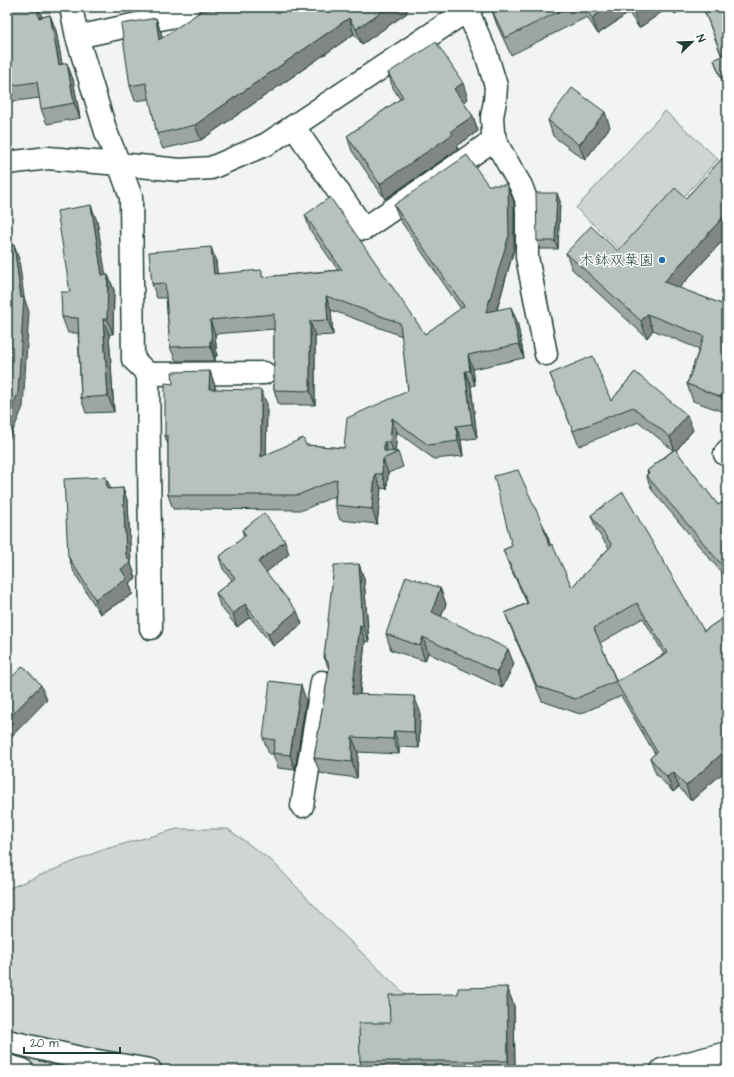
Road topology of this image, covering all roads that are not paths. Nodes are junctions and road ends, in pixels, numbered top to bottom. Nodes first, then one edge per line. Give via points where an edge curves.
1 (71, 7) edge
2 (188, 7) edge
3 (470, 8) edge
4 (77, 37) junction
5 (294, 127) junction
6 (495, 139) junction
7 (7, 163) edge
8 (119, 164) junction
9 (546, 354) dead end
10 (264, 373) dead end
11 (148, 374) junction
12 (152, 628) dead end
13 (322, 682) dead end
14 (302, 806) dead end
15 (7, 1041) edge
16 (727, 1053) edge
17 (7, 1066) edge
18 (22, 1070) edge
19 (150, 1070) edge
20 (662, 1070) edge

1 - 4 street
2 - 4 street via 174,16
3 - 5 street
3 - 6 street via 496,86 492,117
4 - 8 street via 106,132
5 - 6 street via 364,229
5 - 8 street via 268,144 211,168 180,170
6 - 9 street via 526,199 527,257
7 - 8 street via 48,158
8 - 11 street via 131,197 133,359
10 - 11 street
11 - 12 street
13 - 14 street
15 - 19 street via 80,1058
16 - 20 street
17 - 18 street

